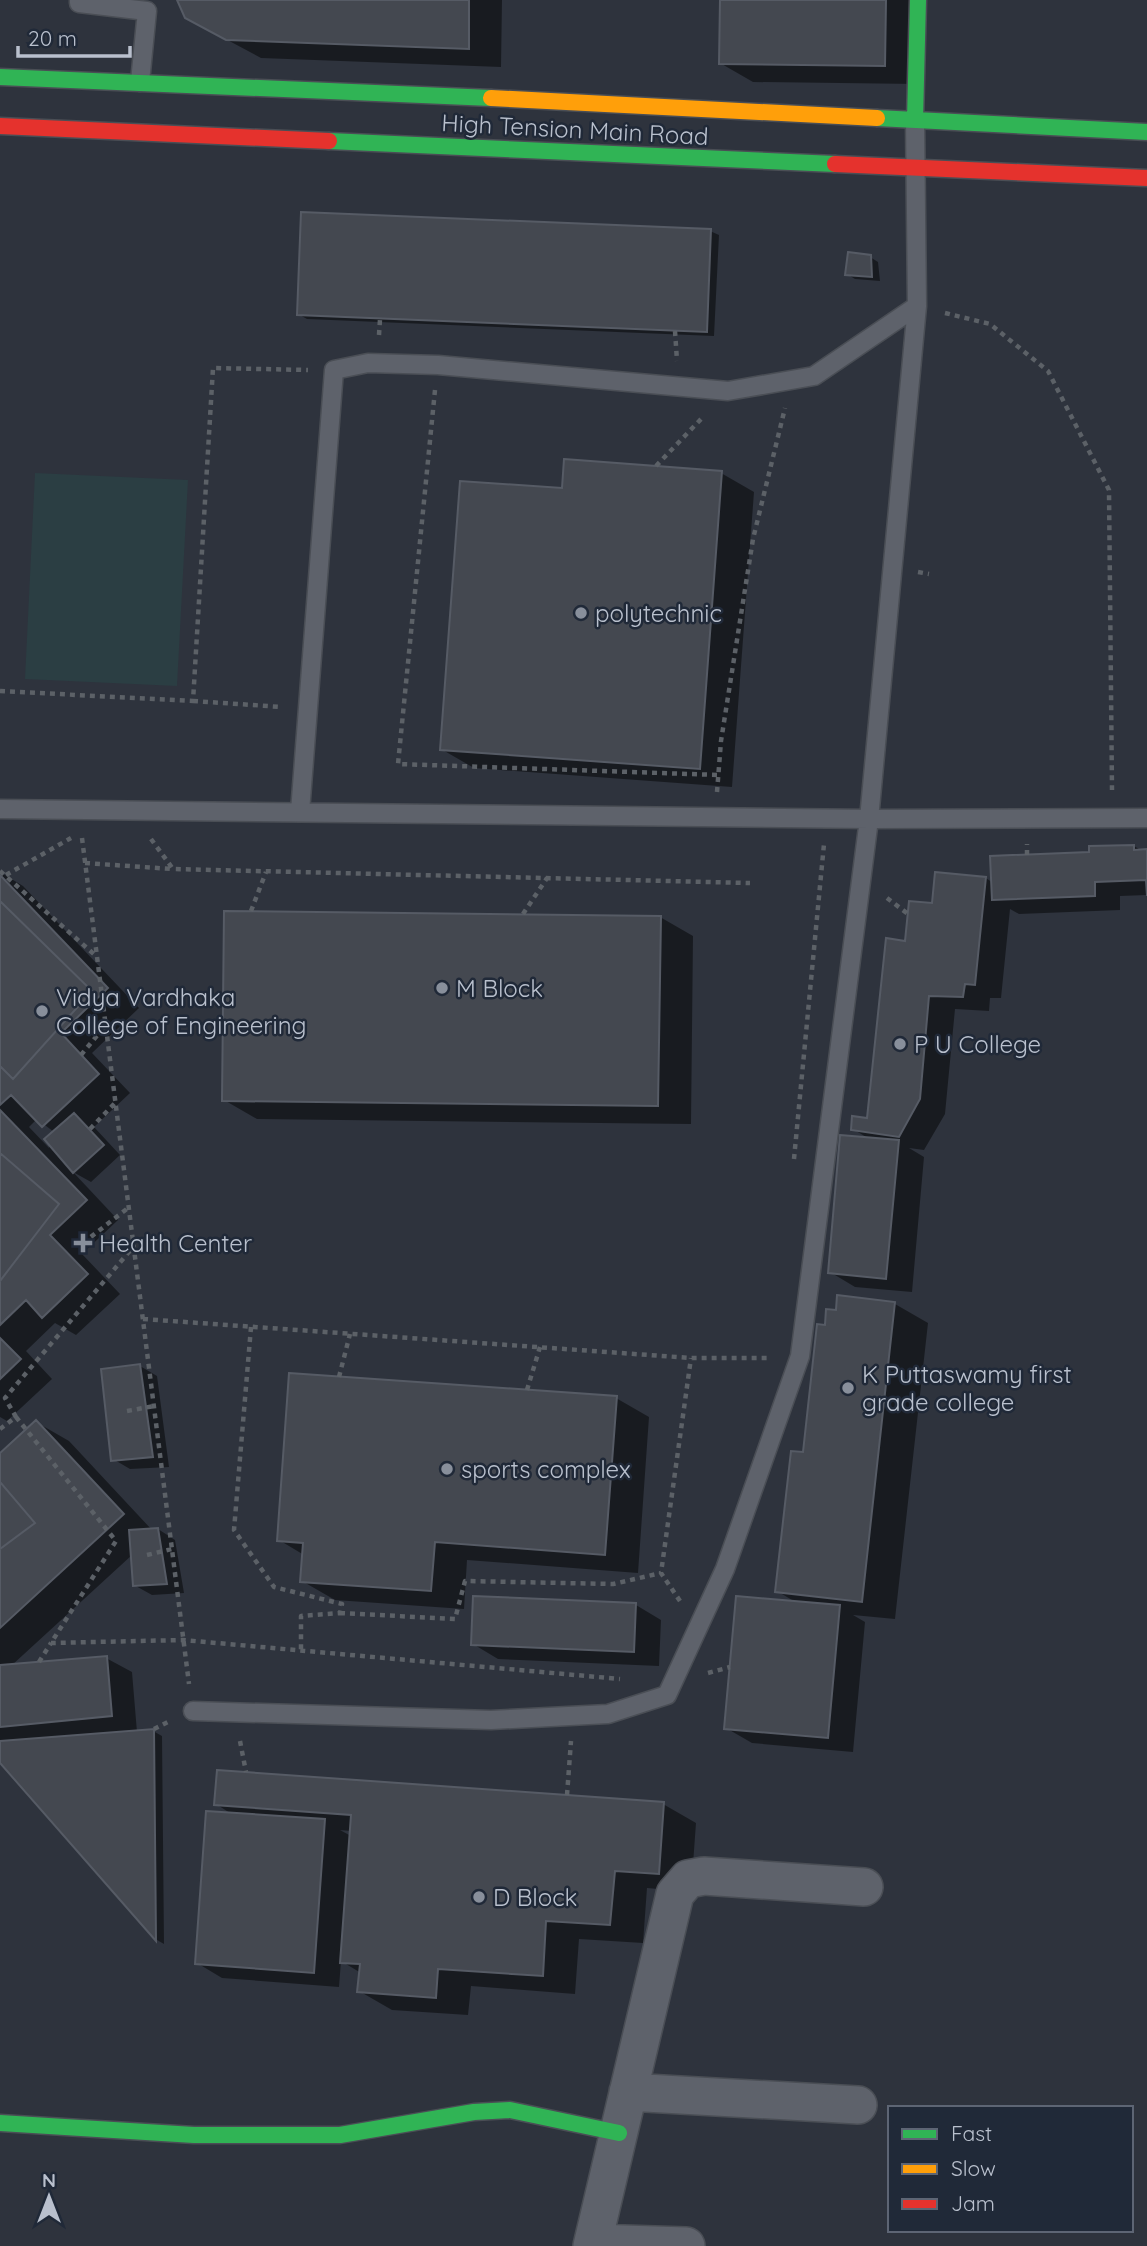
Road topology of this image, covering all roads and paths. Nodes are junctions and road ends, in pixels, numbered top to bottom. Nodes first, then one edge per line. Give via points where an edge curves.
1 (79, 0) edge
2 (918, 0) edge
3 (0, 77) edge
4 (141, 82) junction
5 (915, 121) junction
6 (0, 126) edge
7 (1147, 132) edge
8 (915, 167) junction
9 (1147, 178) edge
10 (917, 306) junction
11 (438, 365) junction
12 (334, 370) junction
13 (792, 380) junction
14 (728, 391) junction
15 (656, 466) dead end
16 (0, 691) edge
17 (193, 701) junction
18 (308, 709) junction
19 (719, 775) junction
20 (0, 808) edge
21 (130, 810) junction
22 (300, 812) junction
23 (716, 818) junction
24 (1112, 818) junction
25 (1147, 818) edge
26 (826, 819) junction
27 (869, 820) junction
28 (85, 863) junction
29 (173, 869) junction
30 (0, 871) edge
31 (266, 872) junction
32 (5, 876) junction
33 (547, 878) junction
34 (750, 883) dead end
35 (251, 911) dead end
36 (523, 914) dead end
37 (97, 956) junction
38 (106, 1025) junction
39 (81, 1055) dead end
40 (116, 1102) junction
41 (90, 1129) dead end
42 (794, 1165) dead end
43 (129, 1208) junction
44 (83, 1242) dead end
45 (134, 1246) junction
46 (143, 1319) junction
47 (251, 1327) junction
48 (350, 1334) junction
49 (540, 1347) junction
50 (691, 1358) junction
51 (776, 1358) dead end
52 (339, 1377) dead end
53 (527, 1390) dead end
54 (154, 1406) junction
55 (127, 1411) dead end
56 (16, 1418) junction
57 (0, 1429) edge
58 (172, 1549) junction
59 (147, 1555) dead end
60 (661, 1573) junction
61 (340, 1613) junction
62 (698, 1628) junction
63 (183, 1640) junction
64 (51, 1643) junction
65 (301, 1651) junction
66 (39, 1662) dead end
67 (671, 1684) junction
68 (192, 1711) joint
69 (573, 1716) junction
70 (567, 1795) dead end
71 (864, 1887) dead end
72 (628, 2092) junction
73 (858, 2105) dead end
74 (0, 2123) edge
75 (619, 2133) junction
76 (592, 2245) edge
77 (686, 2246) edge

1 - 4 lane via 79,4 147,12
2 - 5 main road
3 - 4 main road
4 - 5 main road
5 - 7 main road
5 - 8 lane
6 - 8 main road, High Tension Main Road
8 - 9 main road, High Tension Main Road
8 - 10 lane
10 - 13 lane via 814,376
10 - 24 path via 990,324 1048,370 1109,490
10 - 27 lane
11 - 12 lane via 368,363
11 - 14 lane
11 - 19 path via 398,764
12 - 17 path via 213,368
12 - 18 lane
13 - 14 lane
13 - 19 path via 753,539
14 - 15 path
16 - 17 path
17 - 18 path
18 - 22 lane
19 - 23 path
20 - 21 lane
21 - 22 lane
21 - 29 path
22 - 23 lane
23 - 26 lane
24 - 25 lane
24 - 27 lane
26 - 27 lane
26 - 42 path
27 - 62 lane via 800,1356 725,1569
28 - 29 path
28 - 32 path via 81,832
28 - 37 path
29 - 31 path
30 - 32 path
31 - 33 path
31 - 35 path
32 - 37 path
33 - 34 path
33 - 36 path
37 - 38 path
38 - 39 path
38 - 40 path
40 - 41 path
40 - 43 path
43 - 44 path
43 - 45 path
45 - 46 path
45 - 56 path via 5,1398
46 - 47 path
46 - 54 path
47 - 48 path
47 - 61 path via 234,1530 274,1587 342,1604
48 - 49 path
48 - 52 path
49 - 50 path
49 - 53 path
50 - 51 path
50 - 60 path
54 - 55 path
54 - 58 path
56 - 57 path
56 - 64 path via 116,1541
58 - 59 path
58 - 63 path
60 - 61 path via 613,1584 465,1581 455,1619
60 - 62 path
61 - 65 path via 301,1616
62 - 67 lane
63 - 64 path
63 - 65 path
63 - 68 path
64 - 66 path
65 - 67 path
67 - 69 lane via 667,1695 608,1714
68 - 69 lane via 491,1720
69 - 70 path
71 - 72 street via 704,1876 688,1879 675,1894
72 - 73 street
72 - 75 street
74 - 75 main road via 194,2135 340,2135 510,2110
75 - 76 street
76 - 77 street

